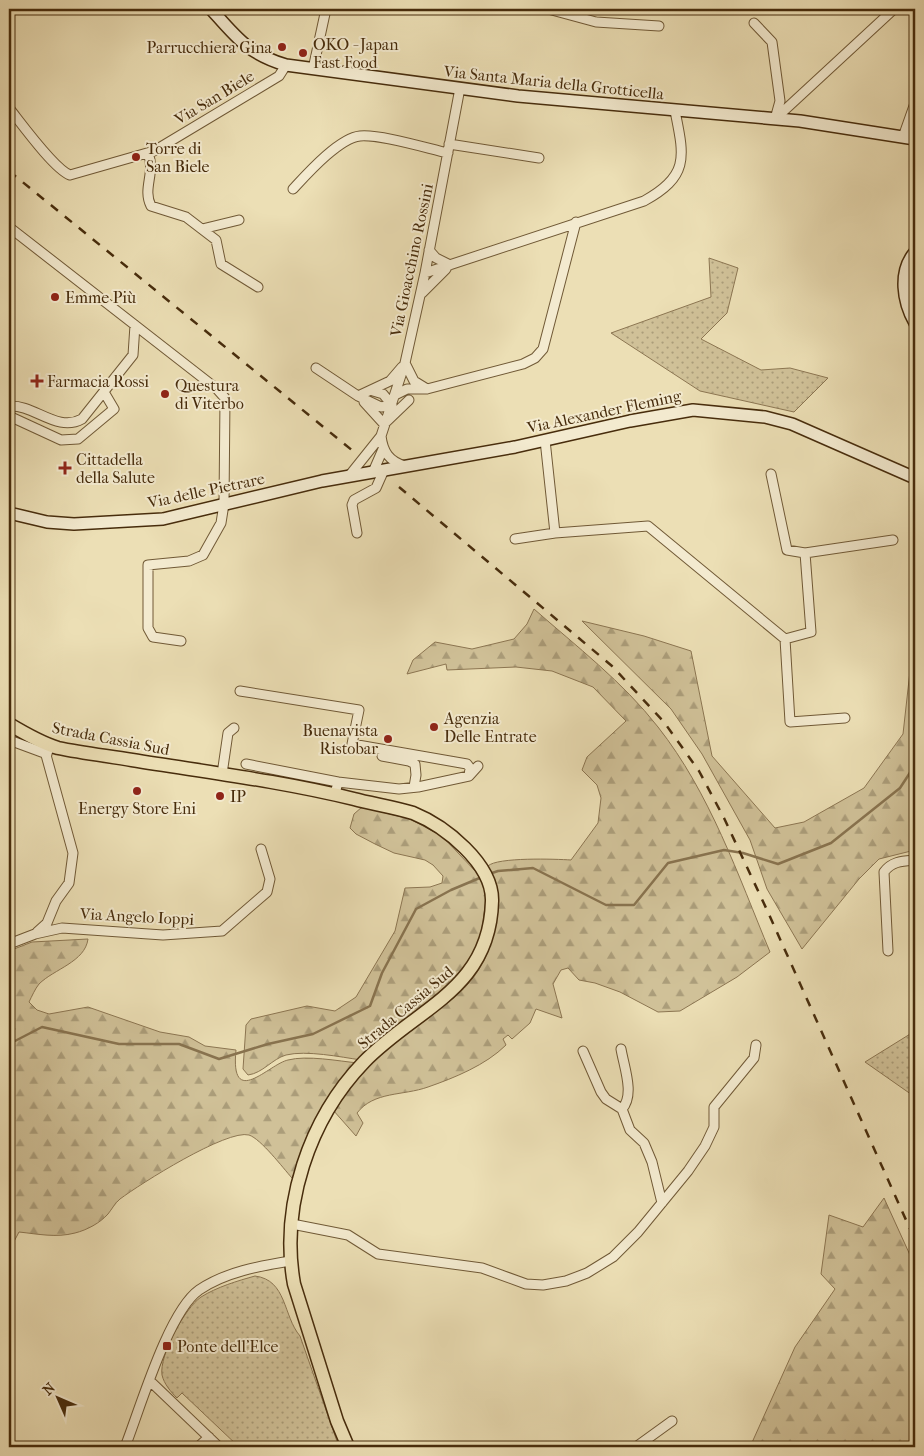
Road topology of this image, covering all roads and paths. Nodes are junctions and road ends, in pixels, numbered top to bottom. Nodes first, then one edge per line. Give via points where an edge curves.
1 (211, 9) edge
2 (326, 9) edge
3 (548, 9) edge
4 (894, 9) edge
5 (754, 23) dead end
6 (660, 26) dead end
7 (286, 65) junction
8 (313, 69) junction
9 (460, 88) junction
10 (915, 103) edge
11 (9, 108) edge
12 (675, 111) junction
13 (775, 119) junction
14 (903, 137) junction
15 (915, 139) edge
16 (448, 148) junction
17 (148, 153) junction
18 (539, 158) dead end
19 (293, 189) dead end
20 (239, 220) dead end
21 (576, 222) junction
22 (9, 227) edge
23 (202, 229) junction
24 (429, 250) junction
25 (915, 252) edge
26 (450, 265) junction
27 (425, 273) junction
28 (434, 278) junction
29 (258, 287) dead end
30 (420, 294) junction
31 (915, 323) edge
32 (135, 325) junction
33 (405, 363) junction
34 (316, 368) dead end
35 (427, 389) junction
36 (373, 391) junction
37 (104, 392) junction
38 (394, 395) junction
39 (358, 396) junction
40 (409, 400) junction
41 (392, 404) junction
42 (9, 406) edge
43 (9, 416) edge
44 (384, 424) junction
45 (544, 440) junction
46 (378, 448) junction
47 (408, 466) junction
48 (378, 471) junction
49 (771, 474) dead end
50 (349, 476) junction
51 (915, 478) edge
52 (224, 504) junction
53 (9, 513) edge
54 (357, 533) dead end
55 (556, 533) junction
56 (515, 539) dead end
57 (893, 540) dead end
58 (805, 553) junction
59 (785, 639) junction
60 (181, 641) dead end
61 (240, 691) dead end
62 (845, 718) dead end
63 (9, 724) edge
64 (232, 727) dead end
65 (9, 740) edge
66 (49, 749) junction
67 (369, 753) dead end
68 (246, 764) dead end
69 (478, 766) dead end
70 (222, 774) junction
71 (469, 776) junction
72 (414, 787) junction
73 (336, 788) junction
74 (261, 849) dead end
75 (915, 860) edge
76 (35, 934) junction
77 (9, 944) edge
78 (888, 951) dead end
79 (756, 1044) dead end
80 (621, 1049) dead end
81 (583, 1051) dead end
82 (622, 1109) junction
83 (662, 1203) junction
84 (292, 1224) junction
85 (290, 1261) junction
86 (150, 1381) junction
87 (672, 1421) dead end
88 (209, 1437) junction
89 (125, 1447) edge
90 (198, 1447) edge
91 (219, 1447) edge
92 (348, 1447) edge
93 (636, 1447) edge

1 - 7 main road, Via Santa Maria della Grotticella via 246,48 266,60
2 - 8 street
3 - 6 street via 596,22
4 - 13 street
5 - 13 street via 772,42 780,101
7 - 8 main road, Via Santa Maria della Grotticella
7 - 17 street, Via San Biele via 279,76
8 - 9 main road, Via Santa Maria della Grotticella
9 - 12 main road, Via Santa Maria della Grotticella
9 - 16 street, Via Gioacchino Rossini
10 - 14 street
11 - 17 street, Via San Biele via 70,176
12 - 13 main road, Via Santa Maria della Grotticella
12 - 21 street via 683,150 682,164 662,192 644,201
13 - 14 main road, Via Santa Maria della Grotticella
14 - 15 main road, Via Santa Maria della Grotticella
16 - 18 street
16 - 19 street via 358,136 327,154
16 - 24 street, Via Gioacchino Rossini
17 - 23 street via 153,164 147,197 151,206 186,217
20 - 23 street
21 - 26 street
21 - 35 street via 543,349 535,358
22 - 32 street
23 - 29 street via 216,240 221,264
24 - 26 street
24 - 27 street, Via Gioacchino Rossini
25 - 31 main road via 907,265 904,286
26 - 27 street
26 - 28 street
27 - 28 street
27 - 30 street, Via Gioacchino Rossini
28 - 30 street
30 - 33 street, Via Gioacchino Rossini
32 - 37 street via 133,354
32 - 52 street via 225,398
33 - 35 street via 414,381
33 - 36 street via 390,381
33 - 38 street, Via Gioacchino Rossini
34 - 39 street
35 - 38 street via 406,390
35 - 40 street
36 - 39 street
36 - 41 street via 383,394
37 - 42 street via 82,418 64,424 20,405
37 - 43 street via 114,409 78,439 61,440
38 - 40 street
38 - 41 street, Via Gioacchino Rossini
39 - 41 street via 381,407
39 - 44 street
40 - 44 street
41 - 44 street, Via Gioacchino Rossini
44 - 46 street, Via Gioacchino Rossini
45 - 47 main road, Via Alexander Fleming
45 - 51 main road, Via Alexander Fleming via 693,410 738,414 792,424
45 - 55 street
46 - 47 street via 394,462
46 - 48 street
46 - 50 street
47 - 48 main road, Via delle Pietrare
48 - 50 main road, Via delle Pietrare
48 - 54 street via 376,488 354,500 352,506
49 - 58 street via 787,550
50 - 52 main road, Via delle Pietrare
52 - 53 main road, Via delle Pietrare via 163,519 83,523 47,522
52 - 60 street via 221,523 203,555 190,561 148,564 148,628 153,637
55 - 56 street
55 - 59 street via 648,526
57 - 58 street
58 - 59 street via 811,632
59 - 62 street via 790,722
61 - 71 street via 359,710 352,744 467,764
63 - 66 main road, Strada Cassia Sud
64 - 70 street
65 - 66 street
66 - 70 main road, Strada Cassia Sud
66 - 76 street via 73,853 68,883 47,923
67 - 72 street via 415,764
68 - 73 street
69 - 71 street
70 - 73 main road, Strada Cassia Sud
71 - 72 street
72 - 73 street
73 - 84 main road, Strada Cassia Sud via 431,822 459,843 482,869 491,884 493,900 485,944 466,977 364,1062 330,1106 316,1131 300,1176
74 - 76 street, Via Angelo Ioppi via 270,879 267,892 222,930 163,936 62,928
75 - 78 street via 896,862 884,872
76 - 77 street, Via Angelo Ioppi
79 - 83 street via 754,1058 714,1107 714,1127 705,1146
80 - 82 street via 628,1091 628,1103
81 - 82 street via 601,1092
82 - 83 street via 630,1130 644,1143
83 - 84 street via 613,1257 587,1273 542,1285 526,1284 482,1268 378,1254 348,1235
84 - 85 main road, Strada Cassia Sud
85 - 86 street via 222,1278 199,1290 183,1305 171,1326
85 - 92 main road, Strada Cassia Sud via 294,1284
86 - 88 street
86 - 89 street
87 - 93 street
88 - 90 street
88 - 91 street

